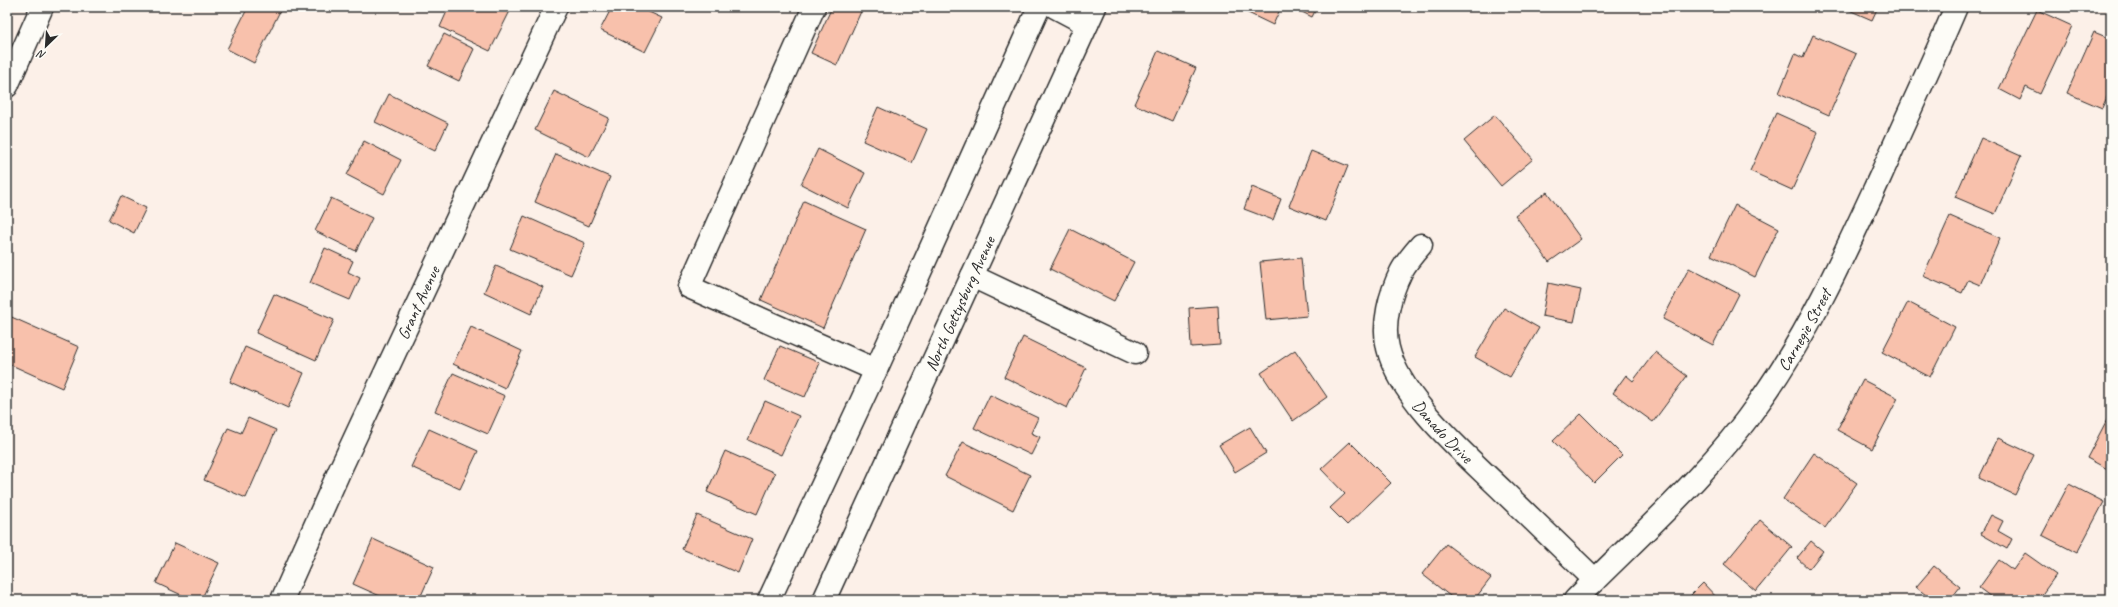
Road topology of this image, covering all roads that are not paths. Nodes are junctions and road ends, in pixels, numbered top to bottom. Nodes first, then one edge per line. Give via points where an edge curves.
1 (42, 7) edge
2 (556, 7) edge
3 (814, 7) edge
4 (1039, 7) edge
5 (1055, 7) edge
6 (1956, 7) edge
7 (1091, 16) edge
8 (7, 86) edge
9 (1421, 245) dead end
10 (972, 276) junction
11 (1135, 353) dead end
12 (876, 370) junction
13 (1595, 580) junction
14 (282, 600) edge
15 (769, 600) edge
16 (824, 600) edge
17 (1575, 600) edge

1 - 8 street
2 - 14 street, Grant Avenue
3 - 12 street via 689,287
4 - 12 street
5 - 7 street
6 - 13 street, Carnegie Street via 1831,283 1798,344 1760,402 1716,457 1667,510
7 - 10 street, North Gettysburg Avenue
9 - 13 street, Danado Drive via 1401,271 1391,297 1386,324 1388,348 1401,378 1419,406
10 - 11 street
10 - 16 street, North Gettysburg Avenue
12 - 15 street
13 - 17 street, Carnegie Street

